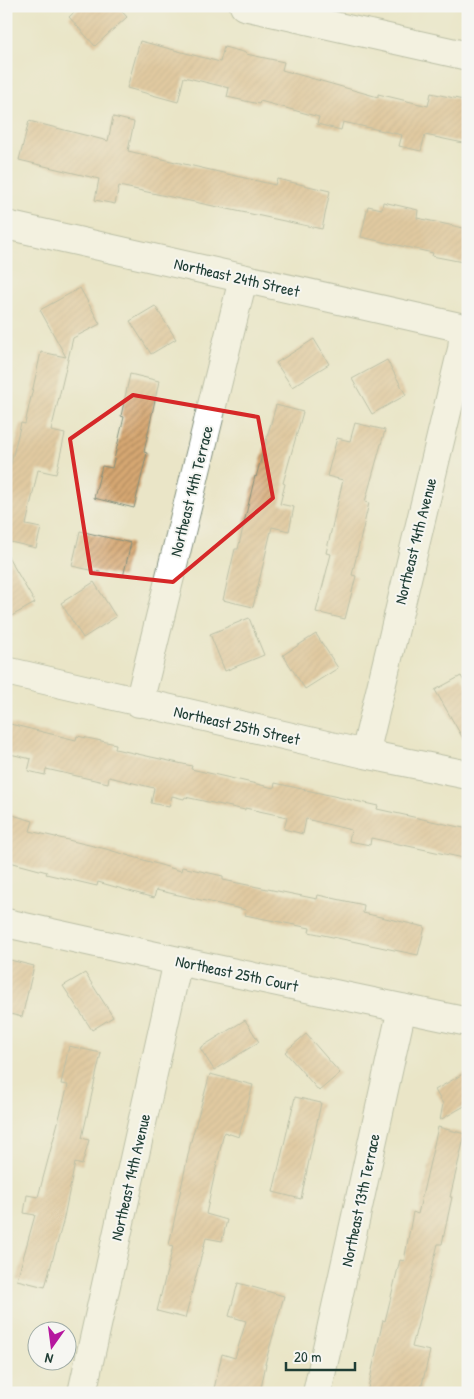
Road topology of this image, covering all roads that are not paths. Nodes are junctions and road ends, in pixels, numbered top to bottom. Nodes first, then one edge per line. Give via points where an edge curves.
1 (244, 6) edge
2 (468, 56) edge
3 (6, 225) edge
4 (243, 279) junction
5 (466, 329) edge
6 (6, 672) edge
7 (140, 703) junction
8 (365, 754) junction
9 (468, 775) edge
10 (6, 923) edge
11 (178, 962) junction
12 (402, 1008) junction
13 (468, 1022) edge
14 (82, 1393) edge
15 (317, 1393) edge

1 - 2 street
3 - 4 street, Northeast 24th Street
4 - 5 street, Northeast 24th Street
4 - 7 street, Northeast 14th Terrace
5 - 8 street, Northeast 14th Avenue
6 - 7 street, Northeast 25th Street
7 - 8 street, Northeast 25th Street
8 - 9 street, Northeast 25th Street
10 - 11 street, Northeast 25th Court
11 - 12 street, Northeast 25th Court
11 - 14 street, Northeast 14th Avenue
12 - 13 street, Northeast 25th Court
12 - 15 street, Northeast 13th Terrace

